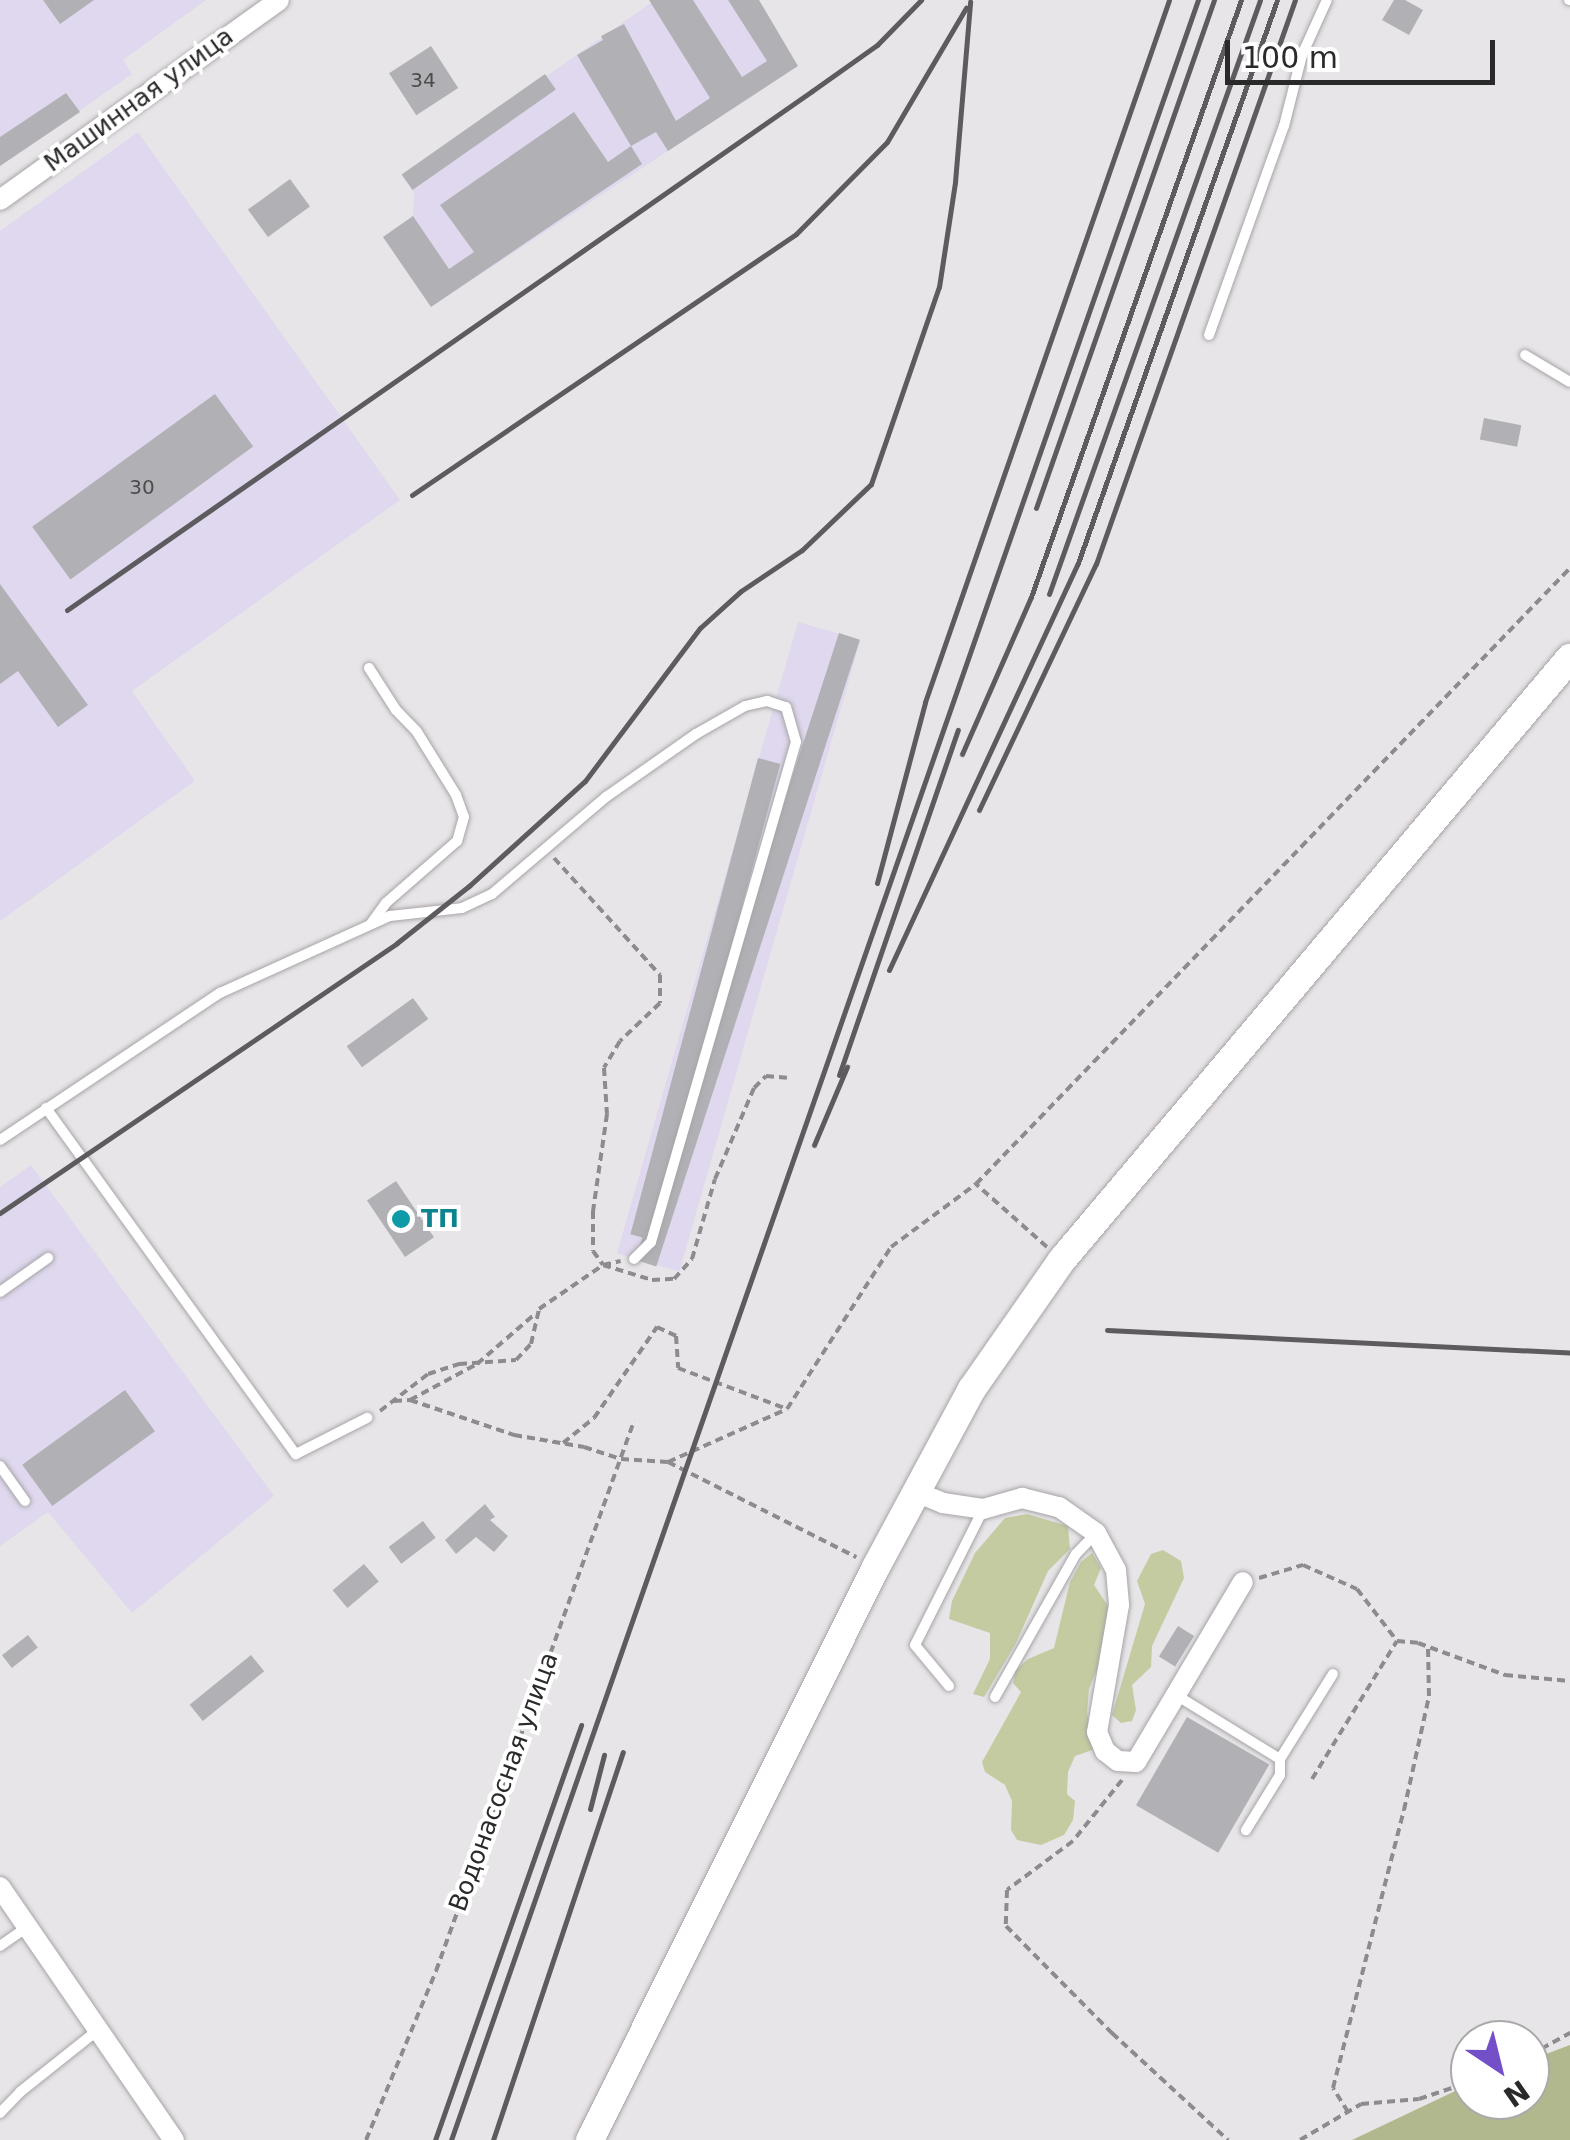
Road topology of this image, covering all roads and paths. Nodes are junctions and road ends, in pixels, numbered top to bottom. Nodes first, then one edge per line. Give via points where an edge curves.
1 (279, 0) edge
2 (1327, 0) edge
3 (0, 200) edge
4 (1210, 336) dead end
5 (1525, 355) dead end
6 (1570, 382) edge
7 (1570, 568) edge
8 (1570, 658) edge
9 (369, 668) dead end
10 (545, 849) junction
11 (370, 924) junction
12 (787, 1078) dead end
13 (46, 1108) junction
14 (0, 1140) edge
15 (976, 1184) junction
16 (48, 1258) dead end
17 (634, 1259) joint
18 (1062, 1260) junction
19 (603, 1265) junction
20 (0, 1292) edge
21 (539, 1309) junction
22 (476, 1364) junction
23 (410, 1400) junction
24 (394, 1402) junction
25 (787, 1409) junction
26 (367, 1418) joint
27 (634, 1421) dead end
28 (562, 1443) junction
29 (621, 1460) junction
30 (668, 1462) junction
31 (0, 1466) edge
32 (916, 1492) junction
33 (25, 1502) dead end
34 (983, 1509) junction
35 (1096, 1533) junction
36 (876, 1567) junction
37 (1243, 1582) joint
38 (1397, 1641) junction
39 (1428, 1647) junction
40 (1333, 1674) dead end
41 (1570, 1681) edge
42 (949, 1686) dead end
43 (1176, 1695) junction
44 (995, 1697) dead end
45 (1280, 1759) junction
46 (1136, 1762) junction
47 (1312, 1779) dead end
48 (1246, 1830) dead end
49 (0, 1888) edge
50 (27, 1927) junction
51 (0, 1946) edge
52 (98, 2030) junction
53 (1450, 2089) edge
54 (1348, 2112) junction
55 (0, 2113) edge
56 (174, 2140) edge
57 (366, 2140) edge
58 (590, 2140) edge
59 (1228, 2140) edge
60 (1300, 2140) edge

1 - 3 street, Машинная улица
2 - 4 lane via 1302,55
5 - 6 lane
7 - 15 path
8 - 18 street
9 - 11 lane via 417,732 464,817 458,841
10 - 11 lane via 492,894 462,908
10 - 17 lane via 696,734 745,706 786,707 796,742 650,1242
10 - 19 path via 660,976 660,1004 620,1040 604,1068 607,1114 593,1251
11 - 13 lane via 220,993
12 - 19 path via 766,1076 754,1088 714,1179 692,1259 674,1280
13 - 14 lane
13 - 26 lane via 296,1454
15 - 18 path
15 - 25 path via 891,1247
16 - 20 lane
17 - 19 path
18 - 32 street via 972,1389
19 - 21 path
21 - 22 path
21 - 22 path via 531,1344 516,1360
22 - 23 path
22 - 24 path via 428,1374
23 - 24 path
23 - 28 path via 514,1435
24 - 26 path
25 - 28 path via 678,1368 676,1336 658,1327 594,1418
25 - 30 path
27 - 29 path, Водонасосная улица
28 - 29 path
29 - 30 path
29 - 57 path, Водонасосная улица via 436,1970
30 - 36 path
31 - 33 lane
32 - 34 street
32 - 36 street
34 - 35 street via 1022,1498 1059,1506
34 - 42 lane via 914,1645
35 - 44 lane via 1076,1554
35 - 46 street via 1116,1570 1119,1605 1097,1732 1105,1751 1118,1761
36 - 58 street
37 - 38 path via 1304,1566 1357,1589
37 - 43 street
38 - 39 path
38 - 47 path
39 - 41 path via 1504,1675
39 - 54 path via 1428,1696 1408,1791 1332,2088
40 - 45 lane
43 - 45 lane
43 - 46 street
45 - 48 lane via 1280,1775
46 - 59 path via 1073,1842 1007,1890 1006,1926
49 - 50 street
50 - 51 lane
50 - 52 street
52 - 55 lane
52 - 56 street
53 - 54 path
54 - 60 path

